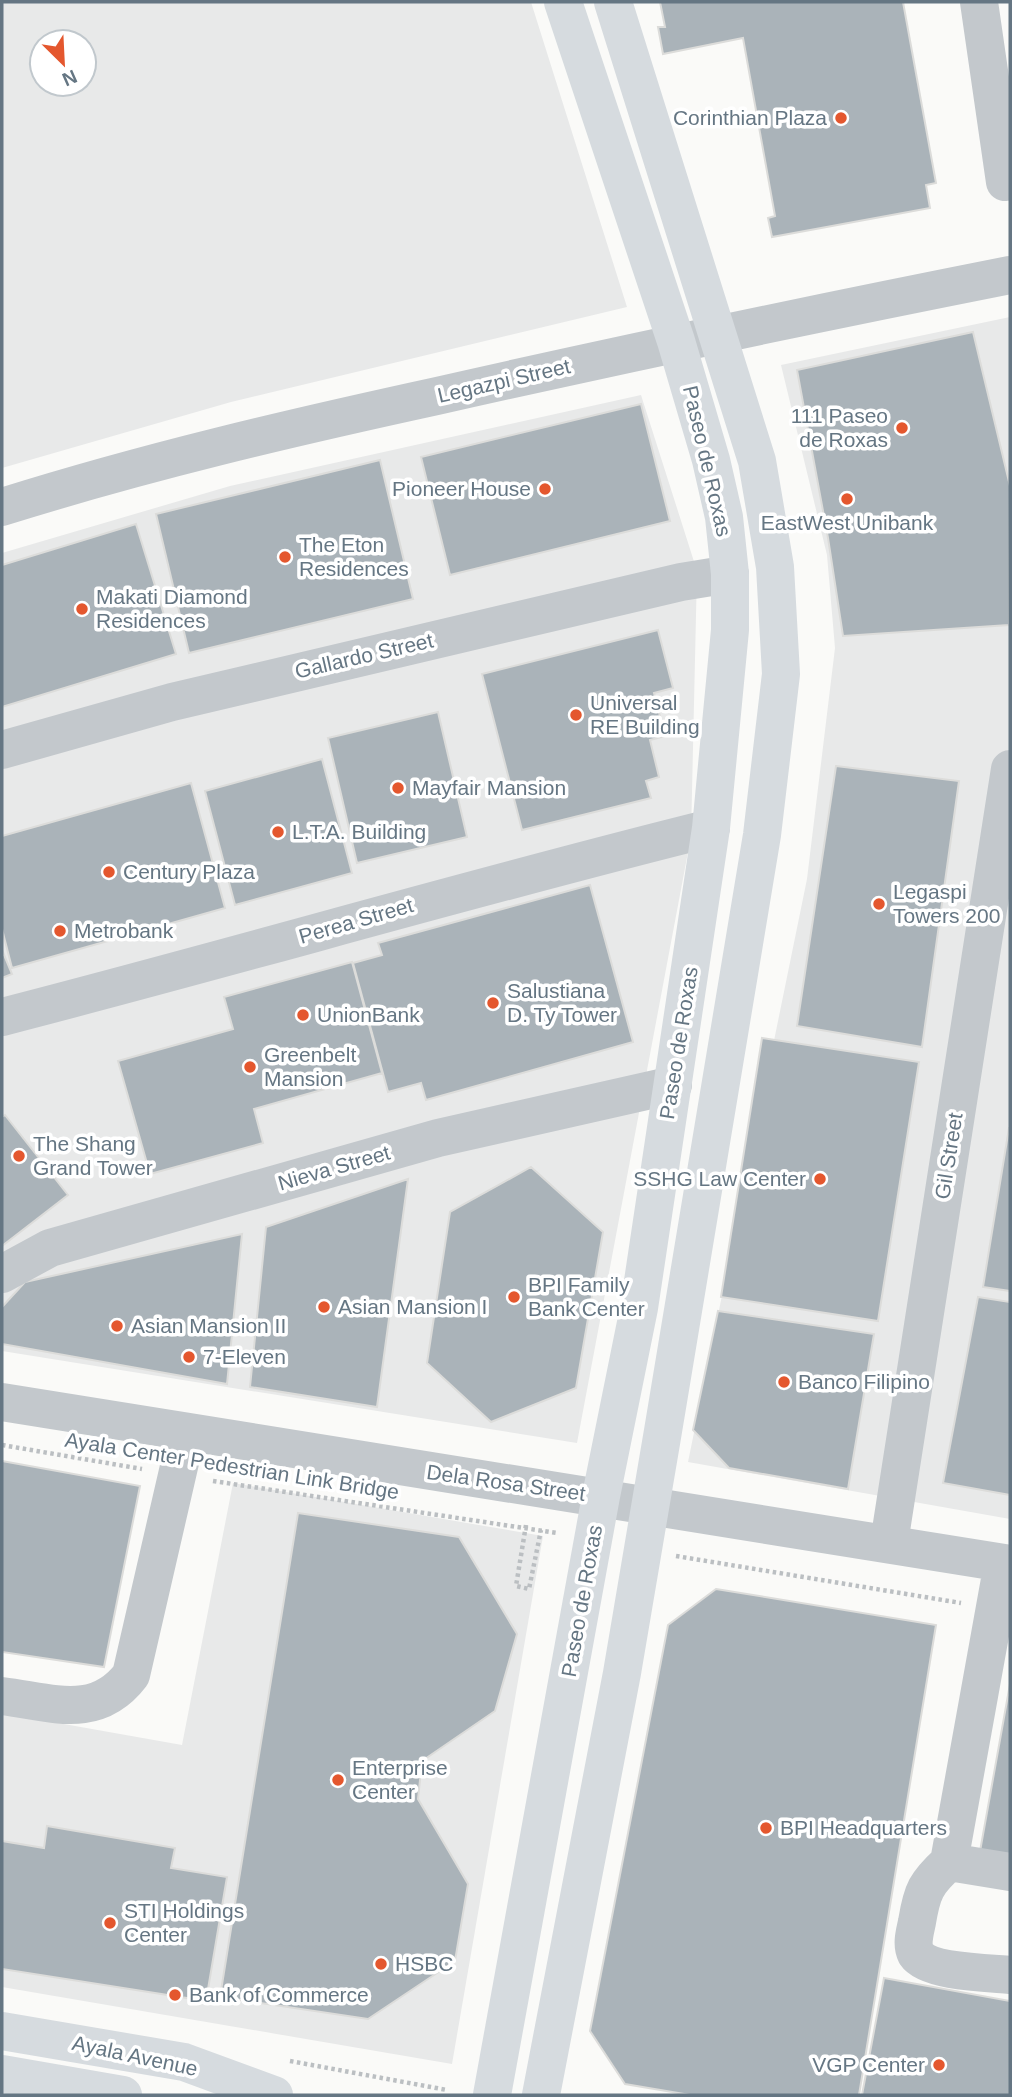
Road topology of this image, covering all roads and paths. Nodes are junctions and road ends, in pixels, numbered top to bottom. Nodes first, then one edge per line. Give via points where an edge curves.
1 (563, 2) edge
2 (613, 2) edge
3 (979, 2) edge
4 (1010, 181) edge
5 (1008, 285) edge
6 (719, 333) junction
7 (676, 341) junction
8 (2, 507) edge
9 (730, 574) junction
10 (2, 750) edge
11 (1010, 768) edge
12 (711, 828) junction
13 (2, 1017) edge
14 (673, 1085) junction
15 (2, 1274) edge
16 (2, 1402) edge
17 (187, 1432) junction
18 (2, 1446) edge
19 (146, 1470) dead end
20 (199, 1478) dead end
21 (532, 1486) junction
22 (601, 1496) junction
23 (650, 1505) junction
24 (889, 1544) junction
25 (675, 1556) dead end
26 (1007, 1563) edge
27 (970, 1604) dead end
28 (2, 1696) edge
29 (949, 1862) junction
30 (1010, 1872) edge
31 (1010, 1975) edge
32 (2, 2031) edge
33 (2, 2074) edge
34 (414, 2085) dead end
35 (447, 2090) dead end
36 (123, 2095) edge
37 (262, 2095) edge
38 (492, 2095) edge
39 (541, 2095) edge

1 - 7 main road, Paseo de Roxas
2 - 6 main road
3 - 4 street via 1005,182
5 - 6 street, Legazpi Street
6 - 7 street, Legazpi Street
6 - 23 main road via 768,514 781,674 762,835
7 - 8 street, Legazpi Street via 264,434
7 - 9 main road, Paseo de Roxas via 719,494
9 - 10 street, Gallardo Street via 172,702
9 - 12 main road, Paseo de Roxas via 727,671
11 - 24 street, Gil Street
12 - 13 street, Perea Street via 524,874
12 - 14 main road, Paseo de Roxas
14 - 15 street, Nieva Street via 438,1138 50,1248
14 - 22 main road, Paseo de Roxas via 639,1308
16 - 17 street, Dela Rosa Street
17 - 21 street, Dela Rosa Street
17 - 28 street via 131,1675 119,1690 97,1703 76,1705
18 - 19 path, Ayala Center Pedestrian Link Bridge
20 - 21 path, Ayala Center Pedestrian Link Bridge via 541,1530 529,1589 516,1586
21 - 22 street, Dela Rosa Street
22 - 23 street, Dela Rosa Street
22 - 38 main road, Paseo de Roxas
23 - 24 street, Dela Rosa Street
23 - 39 main road
24 - 26 street, Dela Rosa Street
25 - 27 path
26 - 29 street via 960,1726
29 - 30 street
29 - 31 street via 921,1894 913,1944 917,1954 925,1962 945,1968
32 - 37 main road, Ayala Avenue via 184,2062
33 - 36 main road, Ayala Avenue
34 - 35 path

